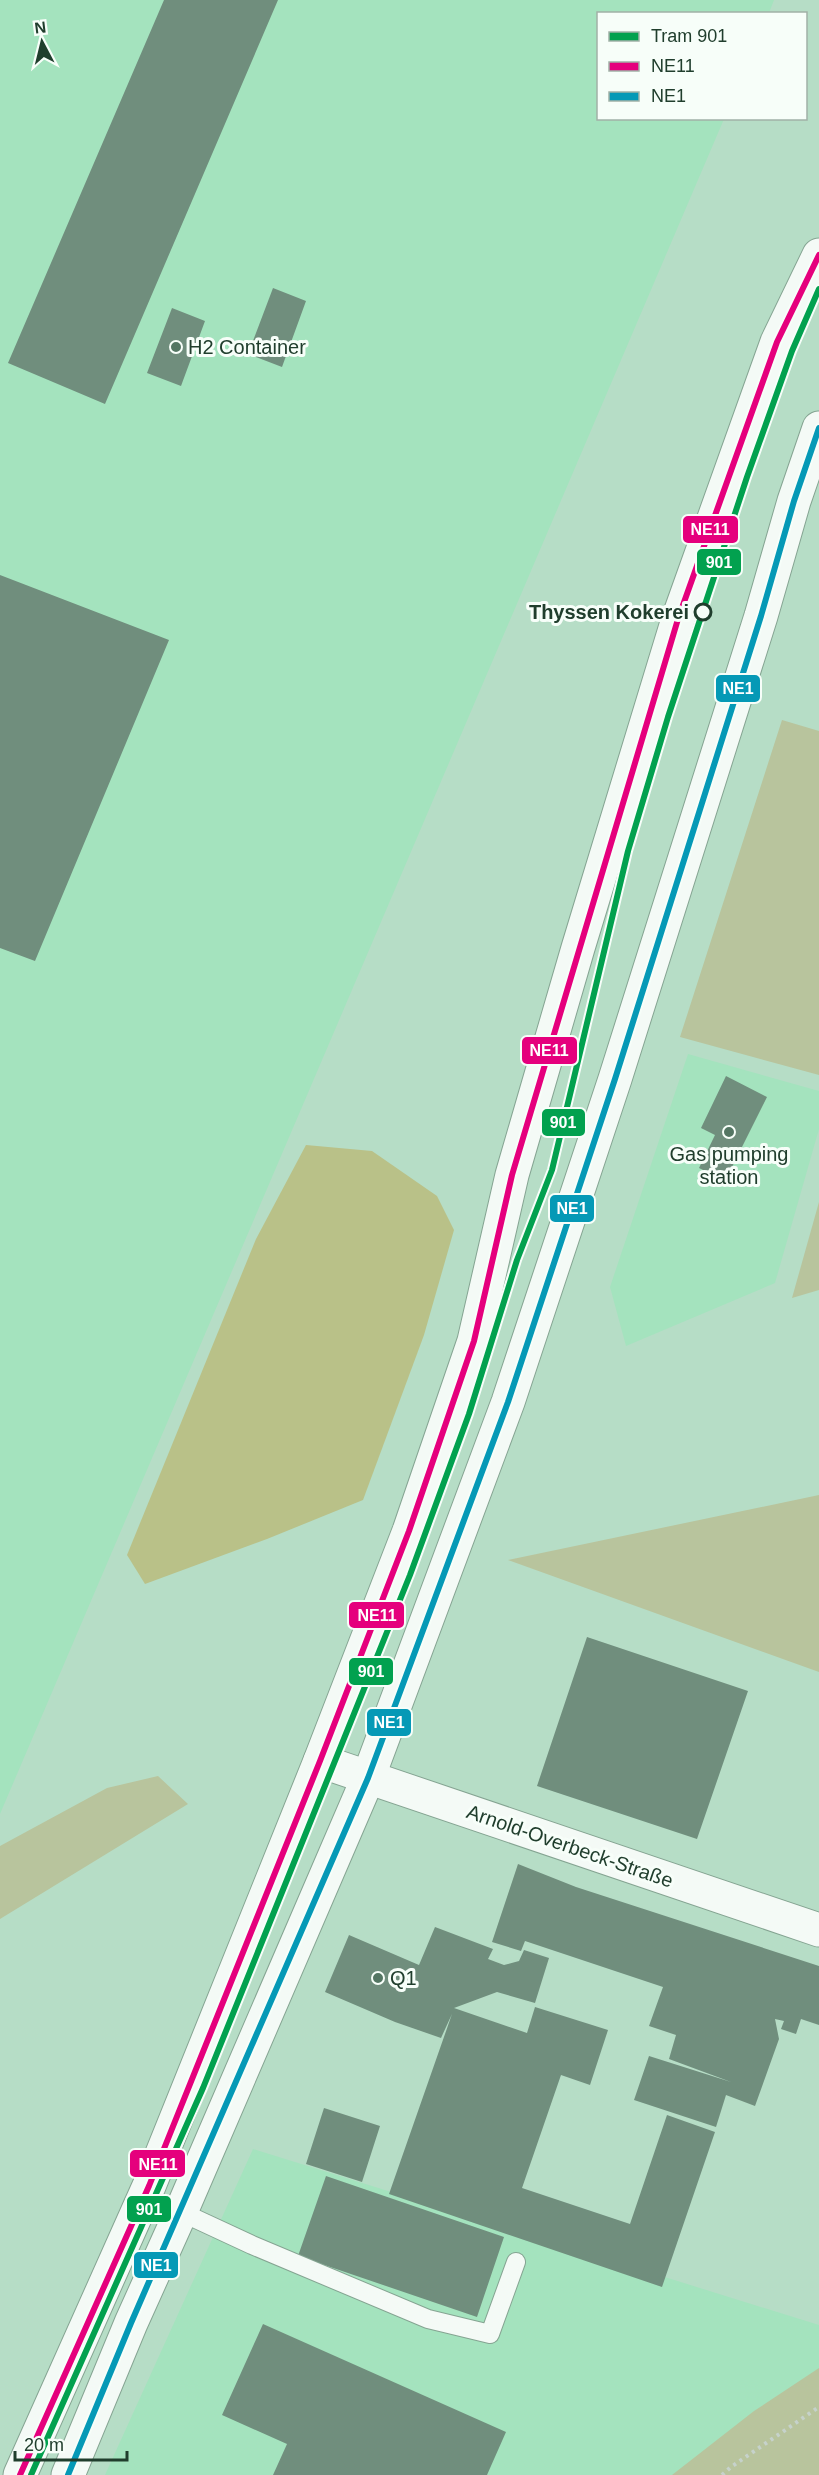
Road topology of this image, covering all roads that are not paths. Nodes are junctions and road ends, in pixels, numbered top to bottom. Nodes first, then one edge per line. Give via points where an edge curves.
1 (819, 255) edge
2 (819, 428) edge
3 (320, 1761) junction
4 (368, 1778) junction
5 (819, 1930) edge
6 (181, 2212) junction
7 (516, 2262) dead end
8 (20, 2475) edge
9 (68, 2475) edge

1 - 3 main road via 777,342 678,619 512,1175 474,1341 409,1532
2 - 4 main road via 615,1079 508,1402
3 - 4 main road, Arnold-Overbeck-Straße
3 - 8 main road via 149,2186
4 - 5 main road, Arnold-Overbeck-Straße
4 - 6 main road
6 - 7 lane via 252,2246 429,2319 490,2334
6 - 9 main road

